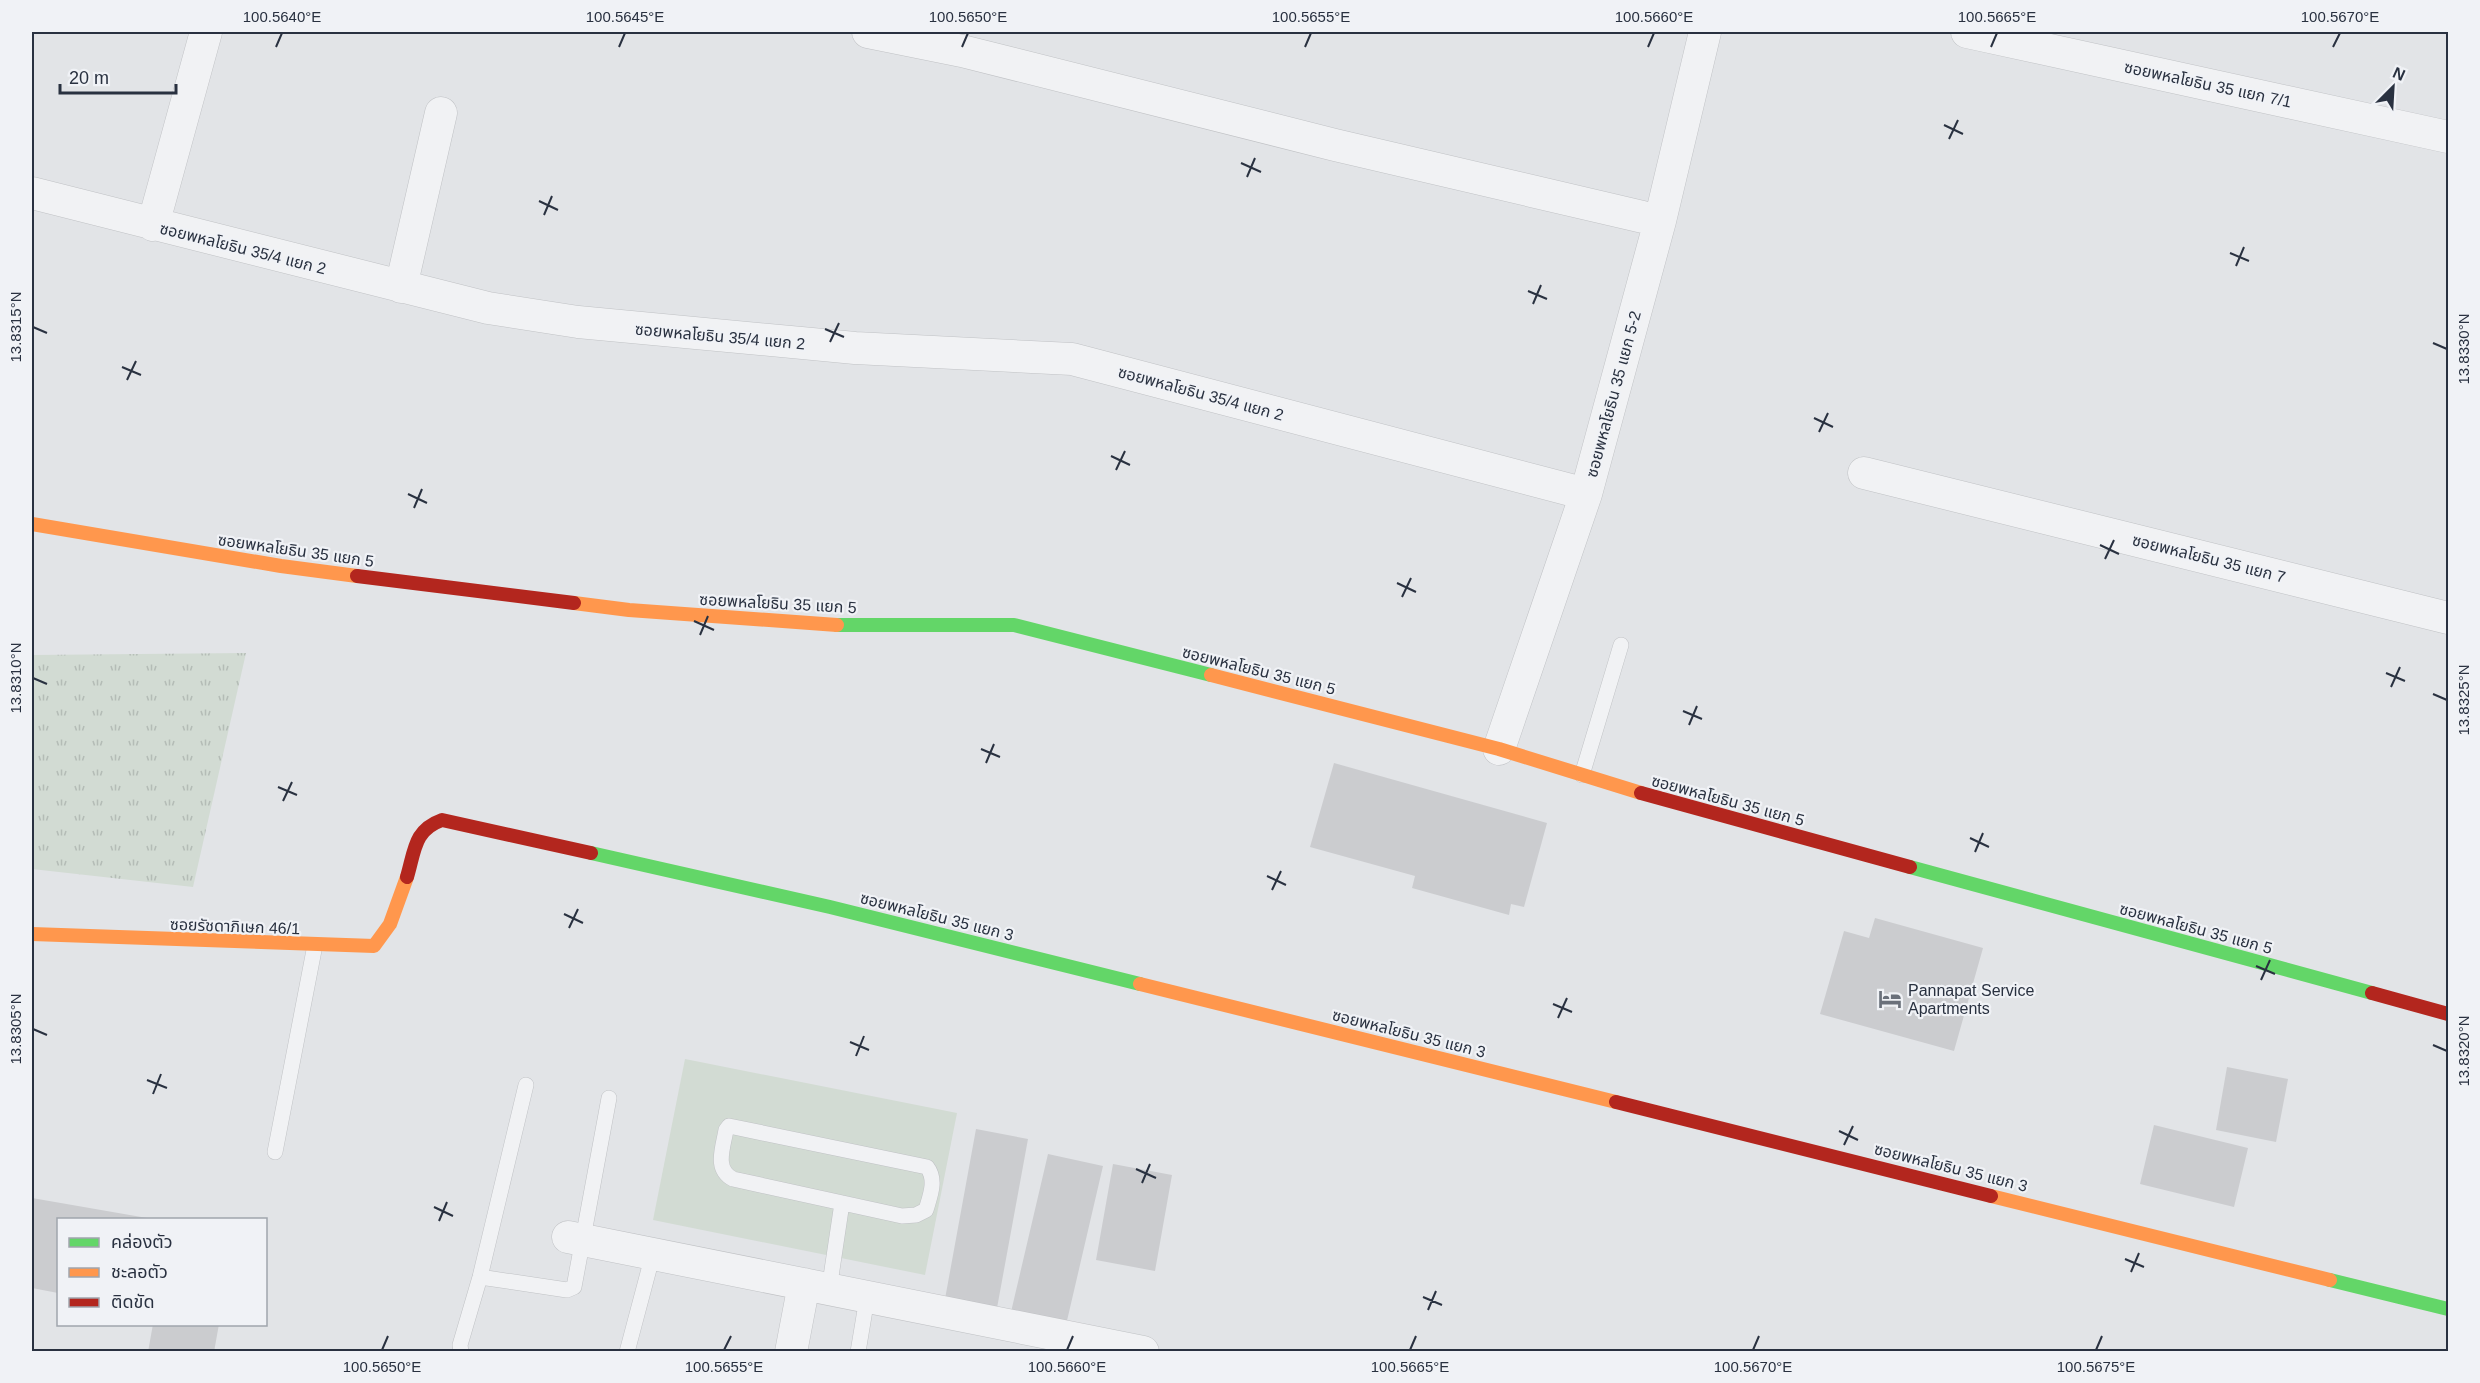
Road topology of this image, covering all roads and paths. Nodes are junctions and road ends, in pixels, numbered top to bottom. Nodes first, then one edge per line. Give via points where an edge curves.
1 (206, 32) edge
2 (868, 32) edge
3 (1705, 32) edge
4 (1967, 32) edge
5 (441, 113) dead end
6 (2448, 137) edge
7 (32, 193) edge
8 (1660, 221) junction
9 (153, 225) junction
10 (401, 287) junction
11 (1864, 473) dead end
12 (1586, 494) junction
13 (32, 524) edge
14 (2448, 618) edge
15 (1621, 645) dead end
16 (1499, 749) junction
17 (1582, 775) junction
18 (401, 890) joint
19 (32, 934) edge
20 (315, 945) junction
21 (2448, 1014) edge
22 (526, 1085) dead end
23 (609, 1098) dead end
24 (275, 1152) dead end
25 (842, 1203) junction
26 (575, 1239) junction
27 (653, 1254) junction
28 (480, 1277) junction
29 (817, 1287) junction
30 (867, 1298) junction
31 (2448, 1309) edge
32 (461, 1352) edge
33 (627, 1352) edge
34 (792, 1352) edge
35 (858, 1352) edge
36 (1143, 1352) edge

1 - 9 street
2 - 8 street via 962,51 1335,145
3 - 8 street, ซอยพหลโยธิน 35 แยก 5-2
4 - 6 street, ซอยพหลโยธิน 35 แยก 7/1
5 - 10 street
7 - 9 street, ซอยพหลโยธิน 35/4 แยก 2
8 - 12 street, ซอยพหลโยธิน 35 แยก 5-2
9 - 10 street, ซอยพหลโยธิน 35/4 แยก 2
10 - 12 street, ซอยพหลโยธิน 35/4 แยก 2 via 488,308 578,322 855,348 1072,359
11 - 14 street, ซอยพหลโยธิน 35 แยก 7
12 - 16 street, ซอยพหลโยธิน 35 แยก 5-2
13 - 16 street, ซอยพหลโยธิน 35 แยก 5 via 280,566 629,610 820,625 1014,625
15 - 17 lane
16 - 17 street, ซอยพหลโยธิน 35 แยก 5
17 - 21 street, ซอยพหลโยธิน 35 แยก 5
18 - 20 street, ซอยรัชดาภิเษก 46/1 via 382,938 374,946
18 - 31 street, ซอยพหลโยธิน 35 แยก 3 via 419,835 428,825 442,820 830,907
19 - 20 street, ซอยรัชดาภิเษก 46/1
20 - 24 lane
22 - 28 lane
23 - 26 lane
25 - 25 lane via 724,1174 721,1166 726,1130 736,1126 927,1167 932,1174 926,1210 916,1215 902,1216
25 - 29 lane
26 - 27 street
26 - 28 lane via 574,1287 567,1290
27 - 29 street
27 - 33 lane
28 - 32 lane
29 - 30 street
29 - 34 street
30 - 35 lane
30 - 36 street

